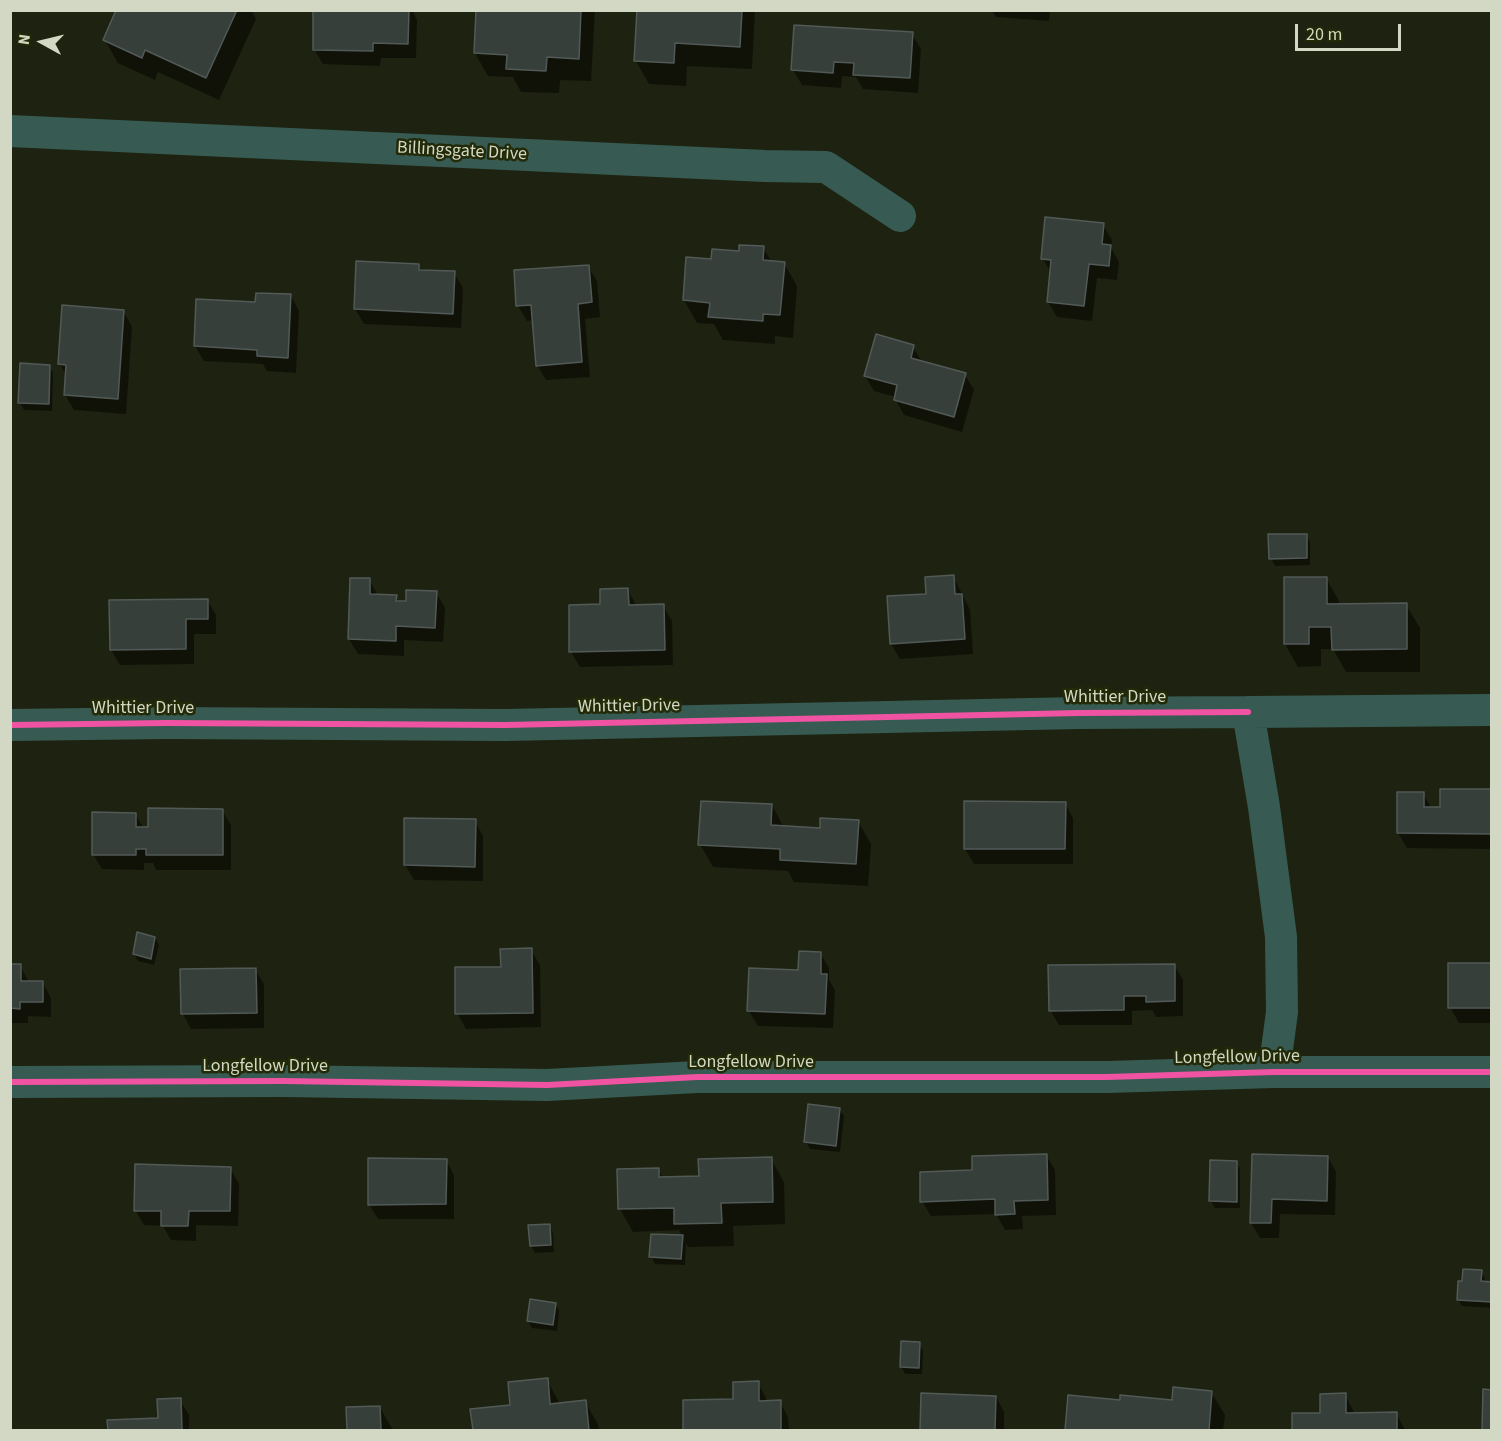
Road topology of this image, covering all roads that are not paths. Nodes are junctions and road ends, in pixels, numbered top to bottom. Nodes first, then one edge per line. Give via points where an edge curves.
1 (10, 131) edge
2 (900, 216) dead end
3 (1491, 710) edge
4 (1248, 712) junction
5 (10, 725) edge
6 (1274, 1072) junction
7 (1491, 1072) edge
8 (10, 1082) edge

1 - 2 street, Billingsgate Drive via 826,167
3 - 4 street, Whittier Drive
4 - 5 street, Whittier Drive via 505,725
4 - 6 street via 1281,937 1282,1012
6 - 7 street, Longfellow Drive
6 - 8 street, Longfellow Drive via 1107,1077 697,1077 547,1085

